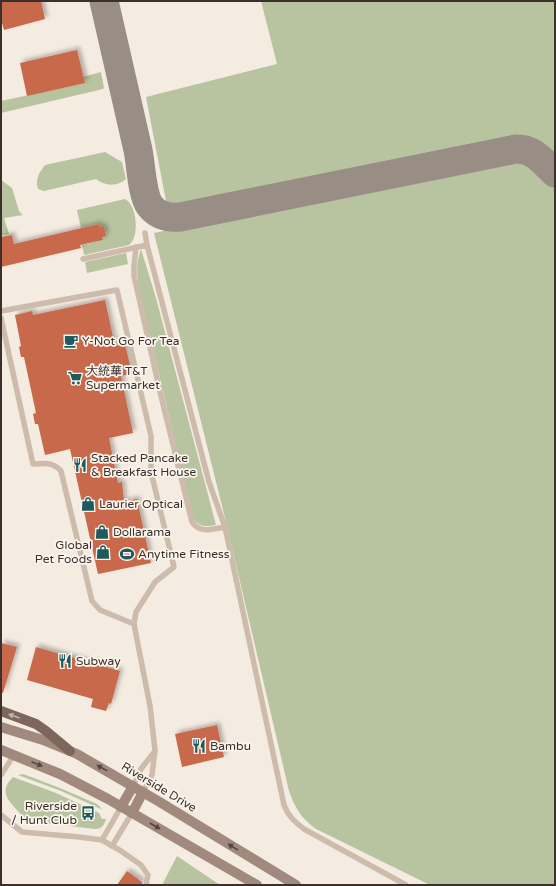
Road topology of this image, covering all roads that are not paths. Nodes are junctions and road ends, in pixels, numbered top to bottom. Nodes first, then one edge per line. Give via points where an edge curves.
1 (144, 233) dead end
2 (147, 245) junction
3 (136, 247) junction
4 (83, 259) dead end
5 (1, 311) edge
6 (1, 318) edge
7 (225, 527) junction
8 (134, 624) junction
9 (1, 711) edge
10 (1, 727) edge
11 (1, 750) edge
12 (155, 750) junction
13 (70, 751) junction
14 (14, 755) junction
15 (1, 775) edge
16 (133, 786) junction
17 (143, 792) junction
18 (121, 807) junction
19 (132, 813) junction
20 (1, 814) edge
21 (102, 840) junction
22 (112, 846) junction
23 (146, 885) edge
24 (257, 885) edge
25 (296, 885) edge
26 (406, 885) edge

1 - 2 lane
2 - 3 lane
2 - 7 lane via 209,482
3 - 4 lane
3 - 7 lane via 134,276 192,522 197,528 204,530
5 - 8 lane via 117,290 151,436 151,472 174,567 155,582 136,612
6 - 8 lane via 33,464 53,464 61,471 92,601 100,610
7 - 26 lane via 287,813 304,829
8 - 12 lane via 150,706
13 -> 9 main road via 36,724
10 - 13 main road, Riverside Drive
11 - 14 main road
12 - 16 lane via 141,769
12 - 17 lane via 152,775
16 -> 13 main road, Riverside Drive
14 - 15 lane
14 -> 18 main road via 60,774
16 - 17 main road, Riverside Drive
16 - 18 main road
17 - 19 main road
25 -> 17 main road, Riverside Drive
18 - 19 main road
18 - 21 lane
19 - 22 lane
19 -> 24 main road
20 - 21 lane via 22,832
21 - 22 lane
22 - 23 lane via 141,865 148,875

